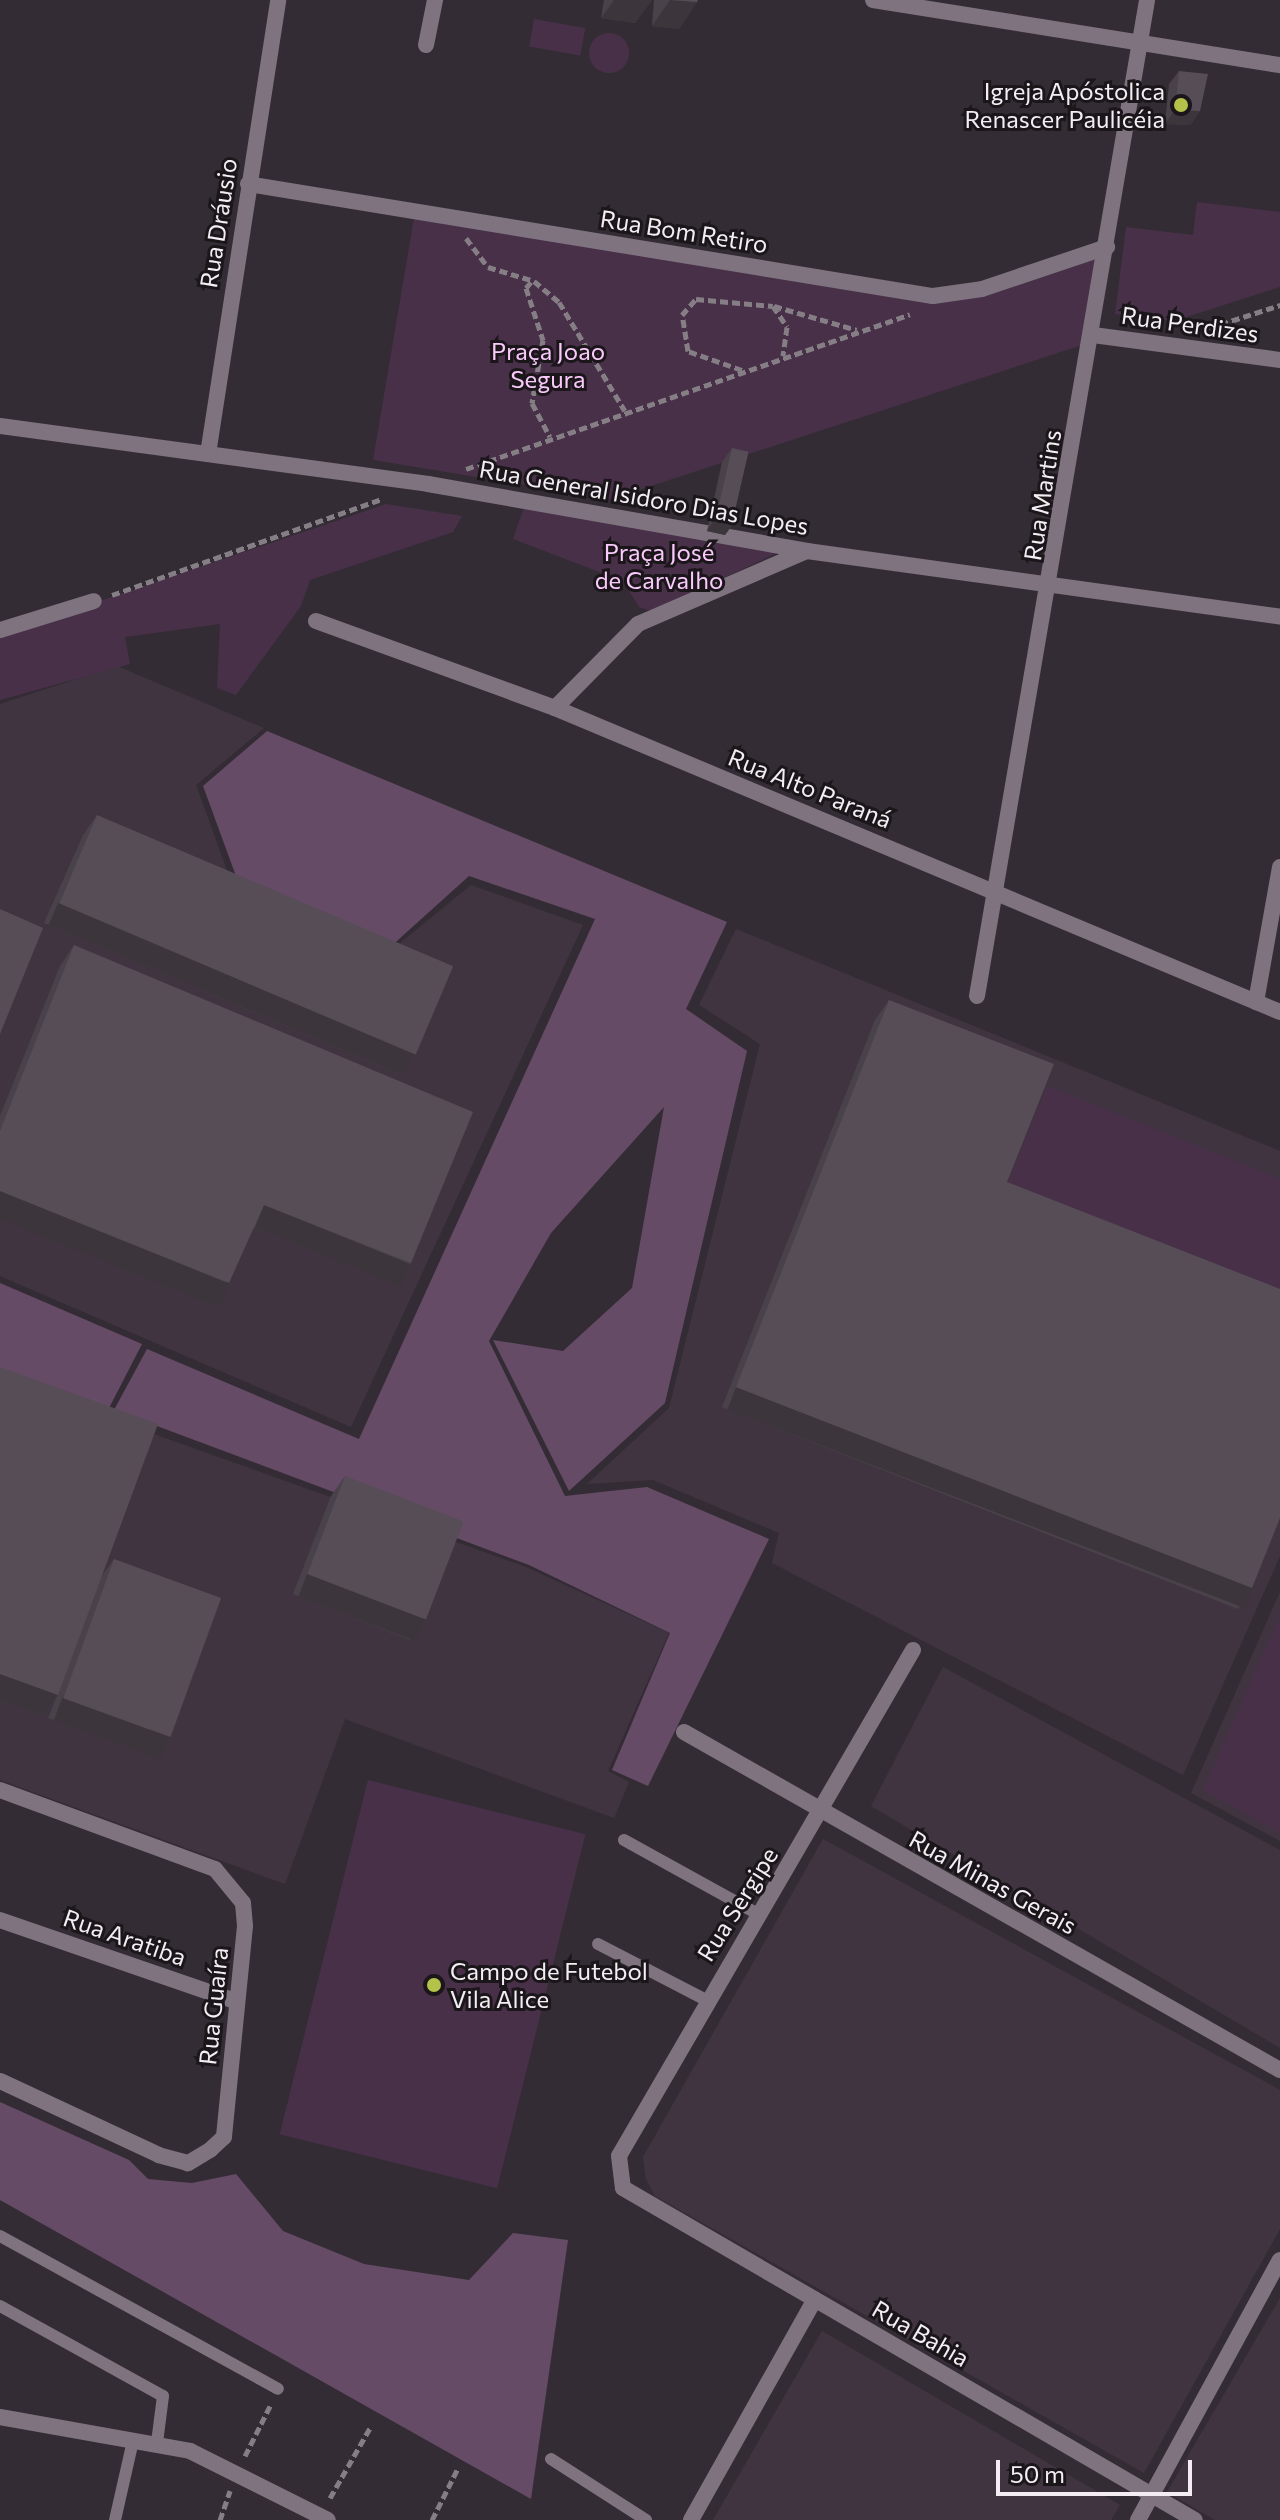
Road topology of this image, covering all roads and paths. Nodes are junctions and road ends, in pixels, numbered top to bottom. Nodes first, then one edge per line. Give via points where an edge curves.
1 (278, 0) edge
2 (435, 0) edge
3 (873, 0) edge
4 (1147, 0) edge
5 (1140, 41) junction
6 (426, 45) dead end
7 (1280, 65) edge
8 (248, 184) junction
9 (459, 218) junction
10 (1107, 247) junction
11 (534, 281) junction
12 (1280, 305) edge
13 (773, 306) junction
14 (928, 308) dead end
15 (1205, 330) dead end
16 (859, 331) junction
17 (1093, 335) junction
18 (782, 357) junction
19 (1280, 360) edge
20 (744, 370) junction
21 (625, 411) junction
22 (0, 426) edge
23 (551, 438) junction
24 (208, 454) junction
25 (428, 484) junction
26 (330, 516) dead end
27 (807, 551) junction
28 (1052, 583) junction
29 (94, 601) joint
30 (1280, 617) edge
31 (316, 621) dead end
32 (0, 630) edge
33 (555, 708) junction
34 (1280, 867) edge
35 (996, 889) junction
36 (977, 996) dead end
37 (1256, 1002) junction
38 (1280, 1012) edge
39 (913, 1650) dead end
40 (684, 1732) dead end
41 (0, 1790) edge
42 (820, 1813) junction
43 (624, 1840) dead end
44 (756, 1913) junction
45 (0, 1920) edge
46 (598, 1944) dead end
47 (706, 2000) junction
48 (235, 2001) junction
49 (1280, 2070) edge
50 (0, 2081) edge
51 (623, 2188) joint
52 (0, 2236) edge
53 (1280, 2260) edge
54 (815, 2299) junction
55 (0, 2306) edge
56 (278, 2389) dead end
57 (0, 2417) edge
58 (371, 2426) dead end
59 (133, 2441) junction
60 (157, 2443) junction
61 (551, 2459) dead end
62 (458, 2468) dead end
63 (1152, 2495) junction
64 (324, 2518) edge
65 (115, 2520) edge
66 (432, 2520) edge
67 (646, 2520) edge
68 (691, 2520) edge
69 (1138, 2520) edge
70 (1195, 2520) edge

1 - 8 street, Rua Dráusio
2 - 6 street
3 - 5 street
4 - 5 street, Rua Martins
5 - 7 street
5 - 10 street, Rua Martins
8 - 9 street, Rua Bom Retiro
8 - 24 street, Rua Dráusio
9 - 10 street, Rua Bom Retiro via 933,296 982,289
9 - 11 path via 479,261
10 - 17 street, Rua Martins
11 - 21 path via 573,317
11 - 23 path via 526,288 543,340 532,403
12 - 15 path
13 - 16 path
13 - 18 path via 787,327
13 - 20 path via 709,295 682,315 681,337 694,357
14 - 16 path
16 - 18 path
17 - 19 street, Rua Perdizes
17 - 28 street, Rua Martins
18 - 20 path
20 - 21 path
21 - 23 path
22 - 24 street, Rua General Isidoro Dias Lopes
23 - 25 path
24 - 25 street, Rua General Isidoro Dias Lopes
25 - 27 street, Rua General Isidoro Dias Lopes
26 - 29 path
27 - 28 street, Rua General Isidoro Dias Lopes
27 - 33 street via 638,624
28 - 30 street, Rua General Isidoro Dias Lopes
28 - 35 street, Rua Martins
29 - 32 street
31 - 33 street, Rua Alto Paraná
33 - 35 street, Rua Alto Paraná
34 - 37 street
35 - 36 street, Rua Martins
35 - 37 street, Rua Alto Paraná
37 - 38 street, Rua Alto Paraná
39 - 42 street, Rua Sergipe
40 - 42 street, Rua Minas Gerais
41 - 48 street, Rua Guaíra via 215,1869 232,1884 245,1926
42 - 44 street, Rua Sergipe
42 - 49 street, Rua Minas Gerais
43 - 44 lane
44 - 47 street, Rua Sergipe
45 - 48 street, Rua Aratiba
46 - 47 lane
47 - 51 street, Rua Sergipe via 619,2156
48 - 50 street, Rua Guaíra via 224,2137 188,2163
51 - 54 street, Rua Bahia
52 - 56 lane
53 - 63 street
54 - 63 street, Rua Bahia
54 - 68 street
55 - 60 lane via 163,2396
57 - 59 street
58 - 64 path
59 - 60 street
59 - 65 lane
60 - 64 street via 213,2461
61 - 67 lane
62 - 66 path
63 - 69 street
63 - 70 street, Rua Bahia

